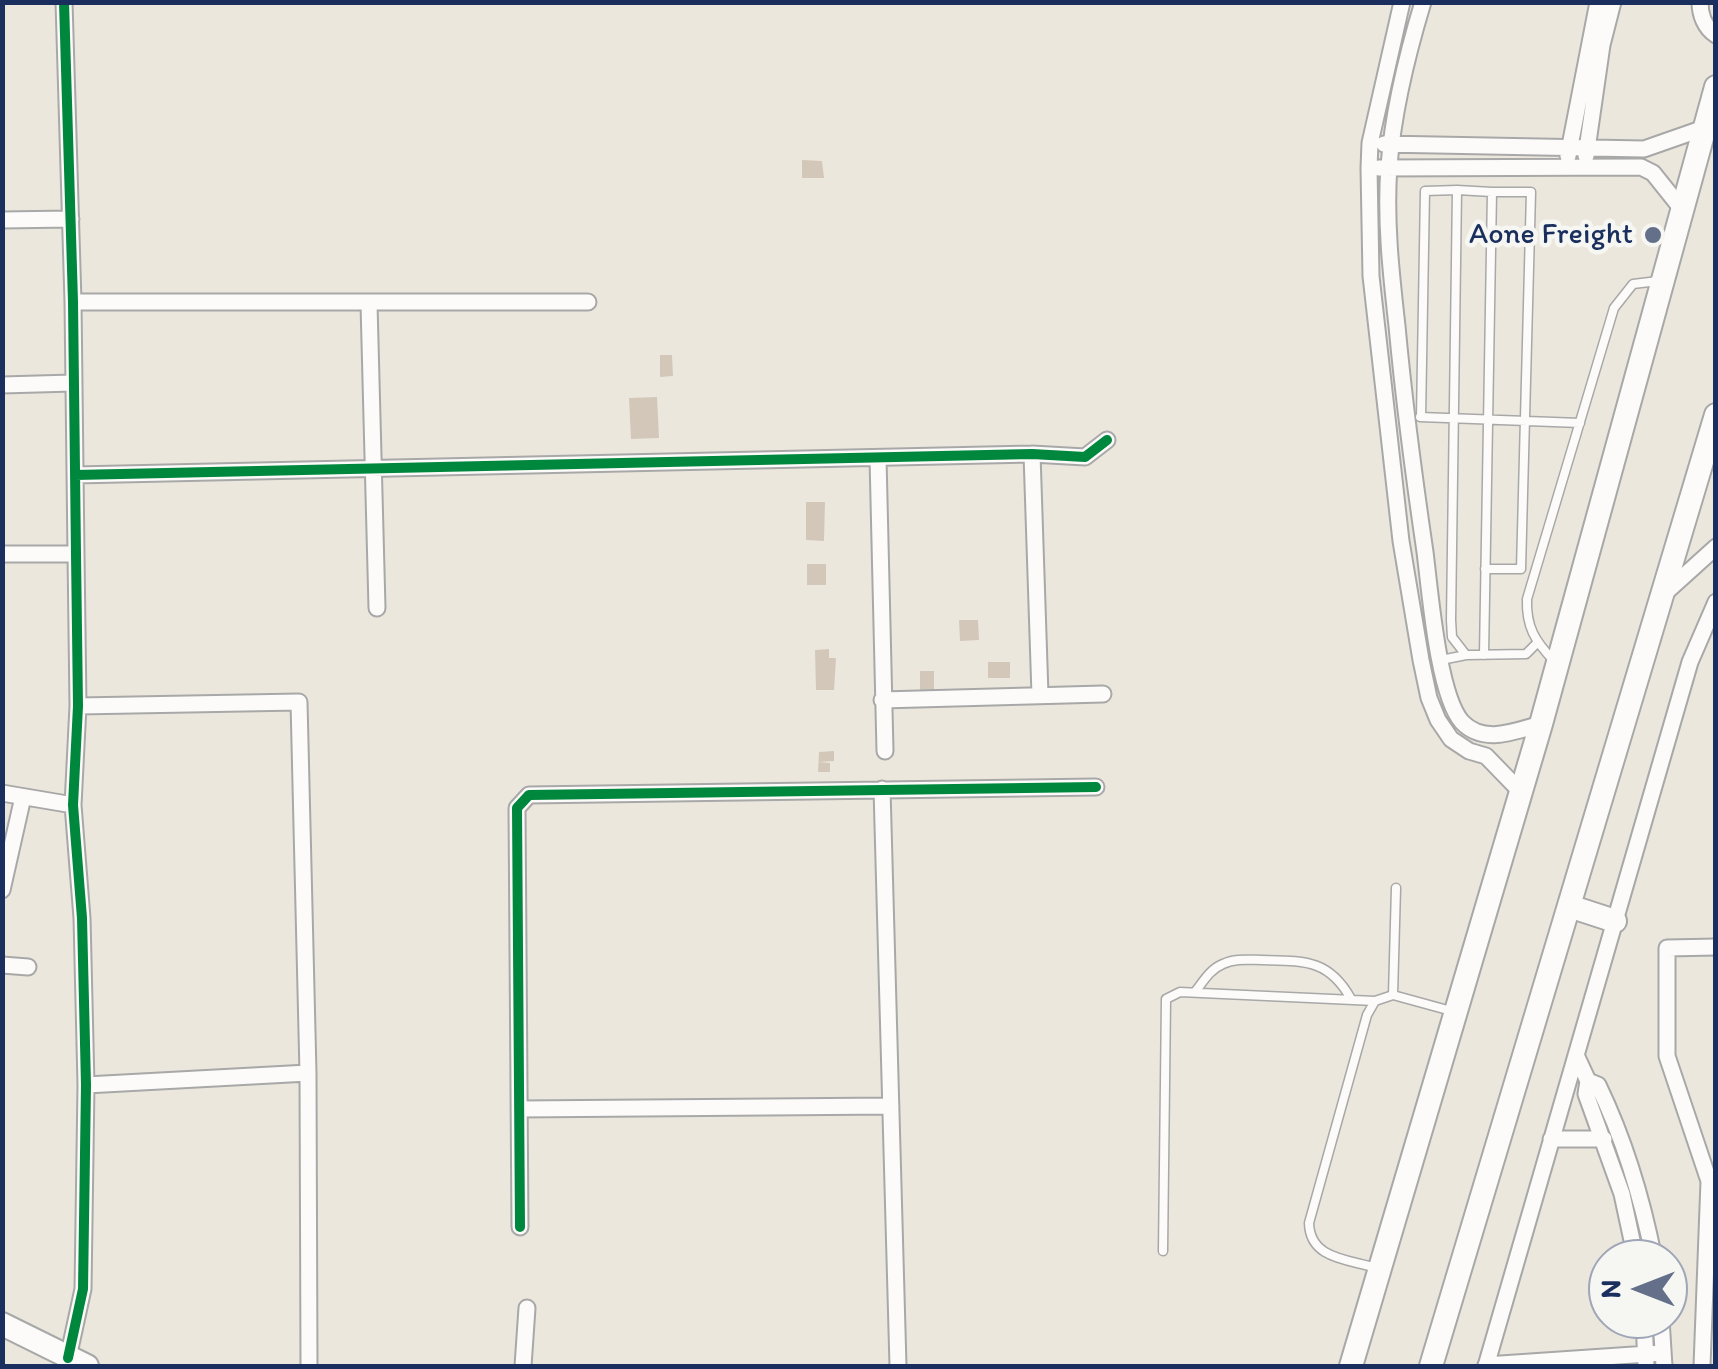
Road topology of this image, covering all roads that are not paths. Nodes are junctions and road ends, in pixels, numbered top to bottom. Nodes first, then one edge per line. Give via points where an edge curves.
1 (64, 2) edge
2 (1402, 2) edge
3 (1423, 2) edge
4 (1598, 2) edge
5 (1613, 2) edge
6 (1700, 2) edge
7 (1716, 35) edge
8 (1716, 87) edge
9 (1704, 128) junction
10 (1370, 144) junction
11 (1392, 145) junction
12 (1569, 147) junction
13 (1587, 147) junction
14 (1567, 165) junction
15 (1585, 165) junction
16 (1369, 168) junction
17 (1389, 168) junction
18 (1457, 190) junction
19 (1492, 192) junction
20 (1681, 208) junction
21 (70, 219) junction
22 (2, 220) edge
23 (1661, 280) junction
24 (73, 302) junction
25 (588, 302) dead end
26 (369, 304) junction
27 (73, 384) junction
28 (2, 385) edge
29 (1716, 415) edge
30 (1413, 418) junction
31 (1455, 418) junction
32 (1488, 420) junction
33 (1524, 421) junction
34 (1580, 423) junction
35 (1107, 440) dead end
36 (1032, 454) junction
37 (878, 458) junction
38 (372, 470) junction
39 (75, 475) junction
40 (1716, 548) edge
41 (2, 554) edge
42 (76, 554) junction
43 (1485, 568) junction
44 (1521, 569) junction
45 (1534, 575) junction
46 (1664, 594) junction
47 (1716, 602) edge
48 (377, 608) dead end
49 (1536, 643) junction
50 (1466, 655) junction
51 (1484, 655) junction
52 (1441, 660) junction
53 (1557, 664) junction
54 (1103, 694) dead end
55 (1040, 695) junction
56 (882, 700) junction
57 (78, 706) junction
58 (1541, 724) junction
59 (885, 751) dead end
60 (1096, 787) dead end
61 (882, 788) junction
62 (2, 792) edge
63 (1522, 792) junction
64 (23, 797) junction
65 (73, 804) junction
66 (4, 881) edge
67 (1396, 888) dead end
68 (1570, 906) junction
69 (1615, 921) junction
70 (1716, 947) edge
71 (2, 966) edge
72 (28, 967) dead end
73 (1195, 992) junction
74 (1393, 995) junction
75 (1350, 1000) junction
76 (1375, 1001) junction
77 (1458, 1013) junction
78 (1576, 1055) junction
79 (308, 1073) junction
80 (1588, 1081) junction
81 (86, 1086) junction
82 (890, 1106) junction
83 (519, 1109) junction
84 (1551, 1139) junction
85 (1604, 1139) junction
86 (1712, 1181) edge
87 (520, 1227) dead end
88 (1632, 1239) edge
89 (1650, 1239) edge
90 (1163, 1251) dead end
91 (1380, 1270) junction
92 (527, 1308) dead end
93 (2, 1324) edge
94 (1655, 1360) edge
95 (78, 1362) edge
96 (309, 1366) edge
97 (523, 1366) edge
98 (898, 1366) edge
99 (1351, 1366) edge
100 (1432, 1366) edge
101 (1486, 1366) edge
102 (1702, 1366) edge

1 - 21 street
2 - 10 street
3 - 11 street
4 - 12 street
5 - 13 street
6 - 7 street via 1708,31
8 - 9 main road
9 - 13 street via 1656,148
9 - 20 main road
10 - 11 street
10 - 16 street
11 - 12 street
11 - 17 street
12 - 13 street
12 - 14 street
13 - 15 street
14 - 15 street
14 - 17 street
15 - 20 street via 1641,166
16 - 17 street
16 - 63 street via 1371,276 1386,421 1429,698 1451,739 1486,756
17 - 30 street via 1392,283
18 - 19 lane
18 - 30 lane via 1424,190
18 - 31 lane
19 - 32 lane
19 - 33 lane via 1531,192
20 - 23 main road
21 - 22 street
21 - 24 street
23 - 34 lane via 1633,284 1614,308
23 - 53 main road
24 - 26 street
24 - 27 street
25 - 26 street
26 - 38 street
27 - 28 street
27 - 39 street
29 - 46 main road
30 - 31 lane
30 - 52 street
31 - 32 lane
31 - 50 lane via 1451,620 1452,637
32 - 33 lane
32 - 43 lane
33 - 34 lane
33 - 44 lane
34 - 45 lane
35 - 36 street via 1085,457
36 - 37 street
36 - 55 street
37 - 38 street
37 - 56 street
38 - 39 street
38 - 48 street
39 - 42 street
40 - 46 street
41 - 42 street
42 - 57 street
43 - 44 lane
43 - 51 lane
44 - 45 lane
45 - 49 lane via 1526,622
46 - 68 main road
47 - 69 street via 1690,662
49 - 51 lane via 1526,654
49 - 53 lane
50 - 51 lane
50 - 52 lane
52 - 58 street via 1452,705 1472,730 1495,736
53 - 58 main road
54 - 55 street
55 - 56 street
56 - 59 street
57 - 65 street
57 - 79 street via 298,702
58 - 63 main road
60 - 61 street
61 - 82 street
61 - 83 street via 521,800
62 - 64 street
63 - 77 main road
64 - 65 street
64 - 66 street
65 - 81 street
67 - 74 lane
68 - 69 main road
68 - 100 main road
69 - 78 street
70 - 86 street via 1667,948 1667,1056
71 - 72 street
73 - 75 lane
73 - 75 lane via 1223,963 1301,961 1334,976
73 - 90 lane via 1172,994 1164,1011
74 - 76 lane
74 - 77 lane
75 - 76 lane
76 - 91 lane via 1309,1223 1320,1251
77 - 91 main road
78 - 80 street
78 - 84 street
79 - 81 street
79 - 96 street
80 - 85 street via 1586,1094
80 - 89 street via 1598,1086 1619,1130
81 - 95 street
82 - 83 street
82 - 98 street
83 - 87 street
84 - 85 street
84 - 101 street
85 - 88 street
86 - 102 street
91 - 99 main road
92 - 97 street
93 - 95 main road
94 - 101 street

